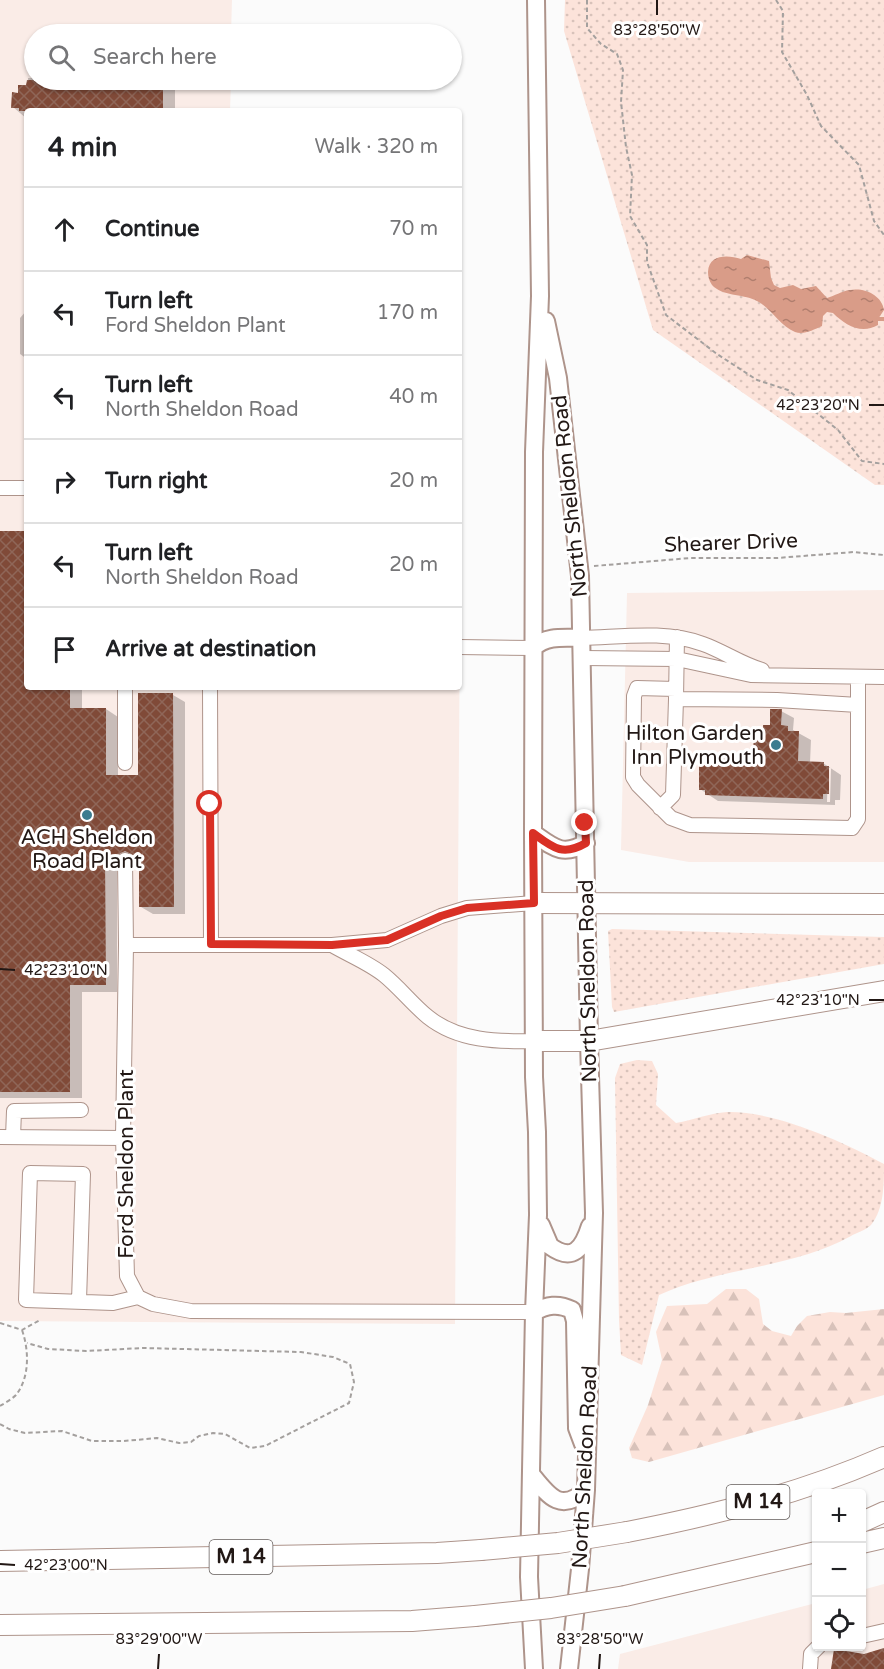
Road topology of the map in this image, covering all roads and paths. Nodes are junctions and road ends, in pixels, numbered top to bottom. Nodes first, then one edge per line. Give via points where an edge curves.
1 (536, 0) edge
2 (588, 0) edge
3 (776, 0) edge
4 (884, 235) edge
5 (540, 296) junction
6 (884, 464) edge
7 (0, 488) edge
8 (24, 488) edge
9 (884, 555) edge
10 (579, 568) junction
11 (583, 638) junction
12 (677, 638) junction
13 (462, 647) edge
14 (533, 648) junction
15 (721, 652) junction
16 (583, 657) junction
17 (676, 659) junction
18 (713, 666) junction
19 (782, 675) junction
20 (858, 677) junction
21 (884, 677) edge
22 (125, 690) edge
23 (210, 690) edge
24 (676, 694) junction
25 (858, 705) junction
26 (125, 763) dead end
27 (660, 808) junction
28 (533, 833) junction
29 (586, 843) junction
30 (124, 860) dead end
31 (534, 903) junction
32 (586, 903) junction
33 (884, 904) edge
34 (211, 944) junction
35 (126, 945) junction
36 (332, 945) junction
37 (884, 991) edge
38 (534, 1041) junction
39 (589, 1041) junction
40 (81, 1110) dead end
41 (7, 1137) edge
42 (123, 1138) junction
43 (594, 1213) junction
44 (538, 1215) junction
45 (138, 1297) junction
46 (79, 1301) junction
47 (534, 1312) junction
48 (40, 1320) dead end
49 (0, 1323) edge
50 (22, 1330) junction
51 (27, 1343) junction
52 (0, 1406) edge
53 (0, 1424) edge
54 (587, 1454) junction
55 (884, 1457) edge
56 (531, 1474) junction
57 (586, 1490) junction
58 (884, 1512) edge
59 (866, 1520) edge
60 (884, 1538) edge
61 (812, 1540) edge
62 (866, 1542) edge
63 (812, 1553) edge
64 (0, 1561) edge
65 (710, 1575) junction
66 (0, 1625) edge
67 (884, 1631) edge
68 (866, 1635) edge
69 (814, 1651) edge
70 (569, 1668) edge
71 (534, 1669) edge
72 (810, 1669) edge

1 - 5 main road, North Sheldon Road
2 - 6 path via 587,28 617,54 623,70 621,102 632,175 630,216 647,246 647,262 666,315 757,380 788,390 838,430 862,461
3 - 4 path via 783,10 782,52 821,126 859,165 874,221
5 - 10 main road, North Sheldon Road via 558,378
5 - 14 main road, North Sheldon Road
7 - 8 lane
9 - 10 path, Shearer Drive via 855,552 777,558 690,558
10 - 11 main road, North Sheldon Road
11 - 12 lane
11 - 14 main road via 546,639
11 - 16 main road, North Sheldon Road
12 - 15 lane
12 - 17 lane
13 - 14 lane
14 - 28 main road, North Sheldon Road
15 - 18 lane
15 - 19 lane
16 - 17 lane
16 - 29 main road, North Sheldon Road
17 - 18 lane
17 - 24 lane
18 - 19 lane via 751,675
19 - 20 lane
20 - 21 lane
20 - 25 lane
22 - 26 lane
23 - 34 lane
24 - 25 lane
24 - 27 lane via 673,795
24 - 27 lane via 638,688 634,696 633,777
25 - 27 lane via 858,819 852,828 690,825 670,818
28 - 29 main road via 560,850
28 - 31 main road, North Sheldon Road
29 - 32 main road, North Sheldon Road
30 - 35 lane, Ford Sheldon Plant
31 - 32 highway
31 - 36 lane via 467,908 387,940
31 - 38 main road, North Sheldon Road
32 - 33 highway
32 - 39 main road, North Sheldon Road
34 - 35 lane
34 - 36 lane
35 - 42 lane, Ford Sheldon Plant
36 - 38 lane via 383,975 445,1029 467,1037
37 - 39 highway
38 - 39 highway
38 - 44 main road, North Sheldon Road
39 - 43 main road, North Sheldon Road
40 - 41 lane via 14,1111
41 - 42 lane
42 - 45 lane, Ford Sheldon Plant via 127,1276
43 - 44 main road via 580,1248 566,1254 549,1246
43 - 54 main road, North Sheldon Road
44 - 47 main road, North Sheldon Road
45 - 46 lane via 113,1303
45 - 47 lane via 191,1311
46 - 46 lane via 26,1300 30,1173 83,1174
47 - 54 main road via 543,1307 563,1306 572,1310 576,1321 576,1428
47 - 56 main road, North Sheldon Road
48 - 50 path
49 - 50 path
50 - 51 path
51 - 52 path via 24,1378 15,1395
51 - 53 path via 48,1349 86,1351 143,1348 302,1352 350,1364 354,1382 349,1403 265,1446 250,1448 225,1434 213,1433 179,1443 157,1438 92,1441 62,1431 25,1433
54 - 57 main road, North Sheldon Road
55 - 64 highway, M 14, bridge via 821,1482 704,1517 558,1543 438,1553
56 - 57 main road via 555,1500 567,1502
56 - 71 main road, North Sheldon Road via 529,1577
57 - 70 main road, North Sheldon Road
58 - 59 highway
60 - 62 highway
61 - 65 highway, M 14
63 - 65 highway
65 - 66 highway, M 14, bridge via 625,1596 551,1608 412,1621
67 - 68 lane
69 - 72 lane

